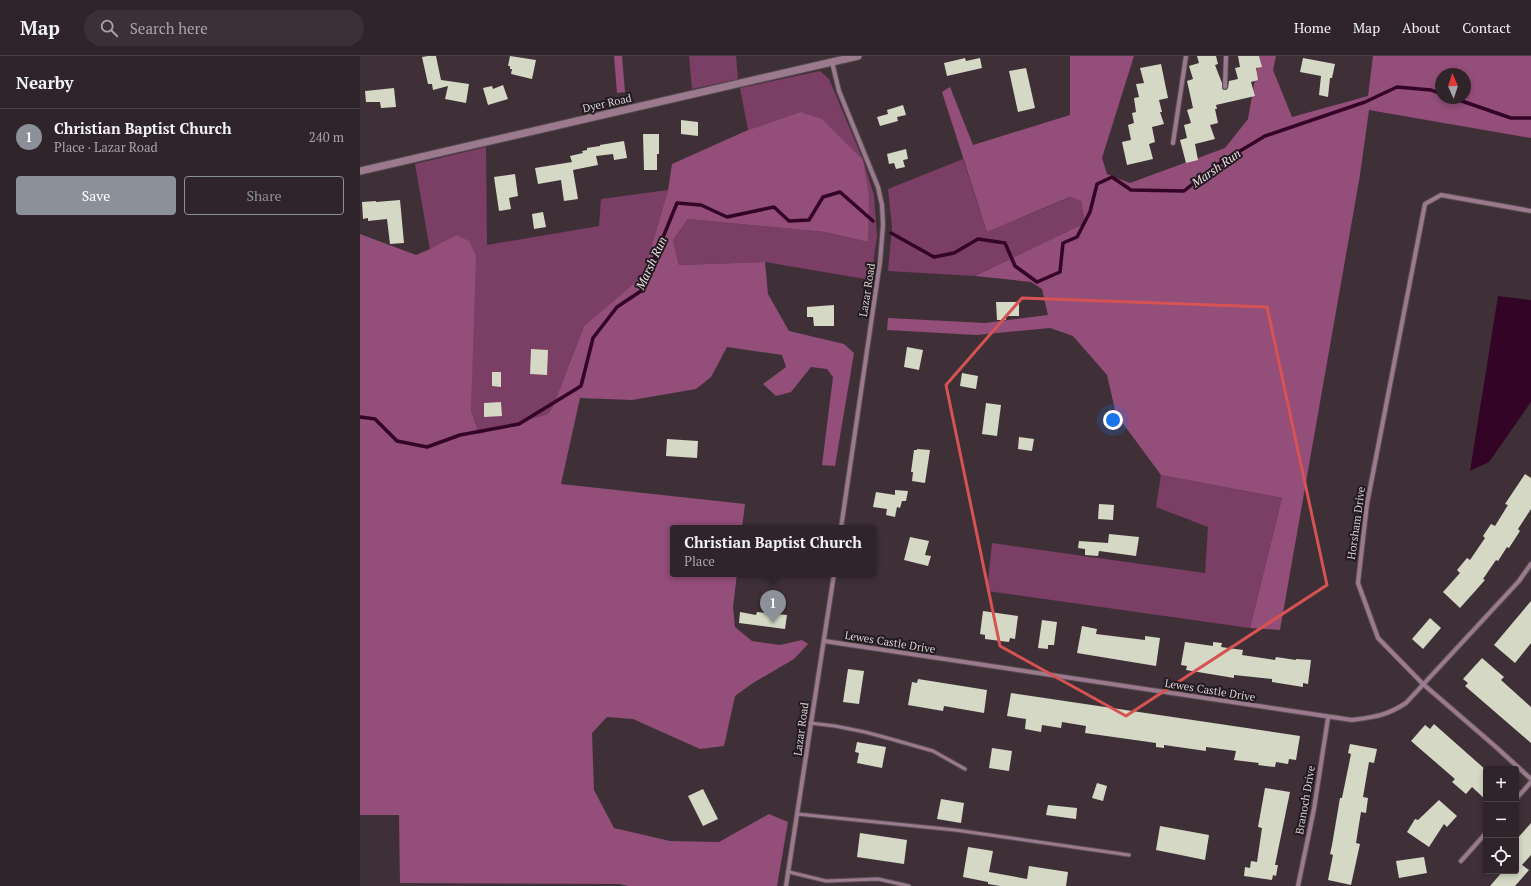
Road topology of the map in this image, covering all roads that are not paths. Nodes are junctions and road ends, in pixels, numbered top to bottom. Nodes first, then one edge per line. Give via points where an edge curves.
1 (858, 56) edge
2 (1186, 56) edge
3 (1226, 56) edge
4 (832, 62) junction
5 (1225, 87) dead end
6 (1173, 143) dead end
7 (360, 171) edge
8 (1531, 211) edge
9 (841, 525) edge
10 (1531, 564) edge
11 (834, 577) edge
12 (824, 641) junction
13 (1423, 684) junction
14 (1328, 718) junction
15 (810, 724) junction
16 (965, 769) dead end
17 (1531, 781) edge
18 (1519, 795) edge
19 (797, 814) junction
20 (1483, 836) edge
21 (1130, 855) dead end
22 (1461, 861) dead end
23 (789, 872) junction
24 (786, 886) edge
25 (909, 886) edge
26 (1298, 886) edge

1 - 4 street, Dyer Road
2 - 6 street
3 - 5 street
4 - 7 street, Dyer Road
4 - 9 street, Lazar Road via 839,91 878,187 883,225 880,262
8 - 13 street, Horsham Drive via 1441,195 1425,204 1367,504 1358,583 1378,638
10 - 13 street, Lewes Castle Drive via 1520,581
11 - 12 street, Lazar Road
12 - 14 street, Lewes Castle Drive
12 - 15 street, Lazar Road
13 - 14 street, Lewes Castle Drive via 1406,703 1382,716 1352,720
13 - 17 street, Horsham Drive
14 - 26 street, Branoch Drive via 1314,809
15 - 16 lane via 843,727 933,751
15 - 19 street, Lazar Road
17 - 18 street
19 - 21 lane via 955,830
19 - 23 street, Lazar Road
20 - 22 street
23 - 24 street, Lazar Road
23 - 25 lane via 826,881 878,879

